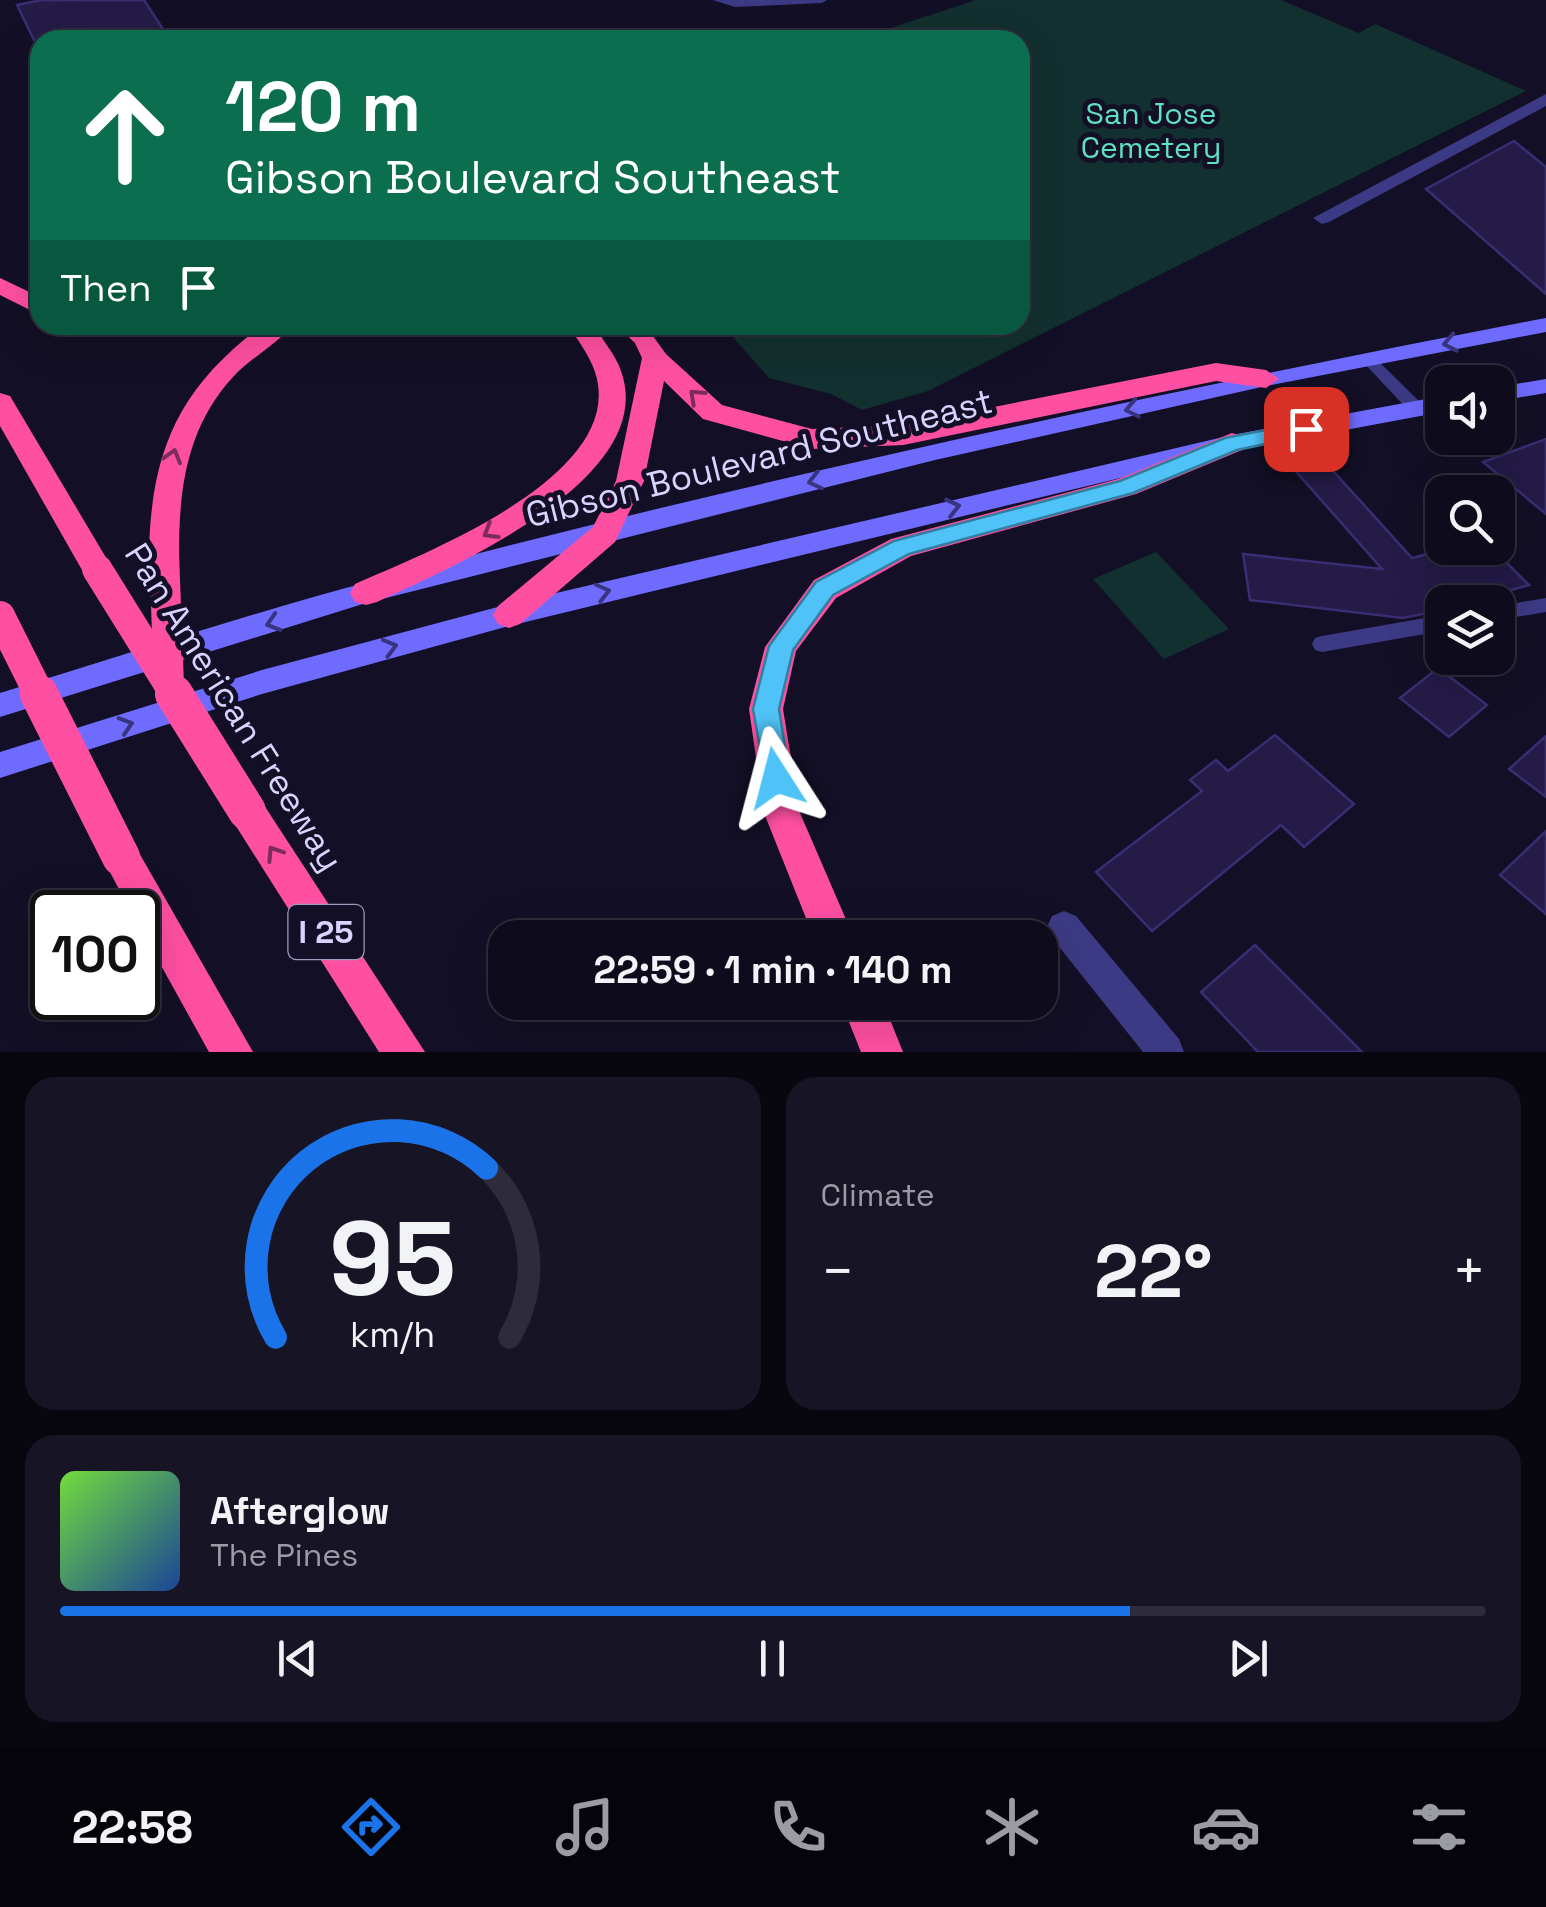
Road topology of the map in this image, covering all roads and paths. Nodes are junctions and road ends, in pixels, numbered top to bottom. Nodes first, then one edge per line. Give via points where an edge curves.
1 (718, 0) edge
2 (822, 0) edge
3 (782, 2) edge
4 (1546, 100) edge
5 (1322, 218) dead end
6 (0, 286) edge
7 (30, 302) edge
8 (1546, 325) edge
9 (266, 335) edge
10 (590, 335) edge
11 (641, 335) edge
12 (656, 358) junction
13 (1368, 359) junction
14 (1266, 379) junction
15 (1546, 386) edge
16 (1515, 391) edge
17 (0, 402) edge
18 (1425, 407) edge
19 (1416, 408) junction
20 (1232, 443) junction
21 (604, 534) junction
22 (366, 593) junction
23 (1546, 604) edge
24 (1515, 610) edge
25 (0, 616) edge
26 (508, 616) junction
27 (1425, 626) edge
28 (1322, 644) dead end
29 (0, 671) edge
30 (168, 688) junction
31 (0, 706) edge
32 (47, 716) junction
33 (0, 765) edge
34 (827, 920) edge
35 (1064, 926) dead end
36 (869, 1020) edge
37 (232, 1052) edge
38 (404, 1052) edge
39 (882, 1052) edge
40 (1166, 1052) edge

1 - 3 lane
2 - 3 lane
4 - 5 street
6 - 7 highway
8 -> 13 main road, Gibson Boulevard Southeast
30 -> 9 highway, bridge via 164,553 168,474 179,434 221,370
10 -> 22 highway via 611,374 612,406 604,437 574,476 468,545
11 - 12 highway
14 -> 12 highway via 1216,372 904,435 812,439 713,412
12 - 21 highway via 630,481
13 - 14 main road, Gibson Boulevard Southeast
13 - 19 lane
14 -> 21 main road, Gibson Boulevard Southeast
15 - 16 main road
17 - 30 highway, Pan American Freeway / I 25, bridge
18 - 19 main road
19 - 20 main road
26 -> 20 main road
20 - 34 highway via 1126,487 902,547 825,589 781,646 766,709 782,813
21 - 22 main road, Gibson Boulevard Southeast
21 - 26 highway
22 -> 31 main road, Gibson Boulevard Southeast
23 - 24 lane
25 - 32 highway, bridge
33 -> 26 main road via 262,682
27 - 28 lane
29 - 32 highway
38 -> 30 highway, Pan American Freeway / I 25, bridge
32 - 37 highway, bridge
35 - 40 street
36 - 39 highway

